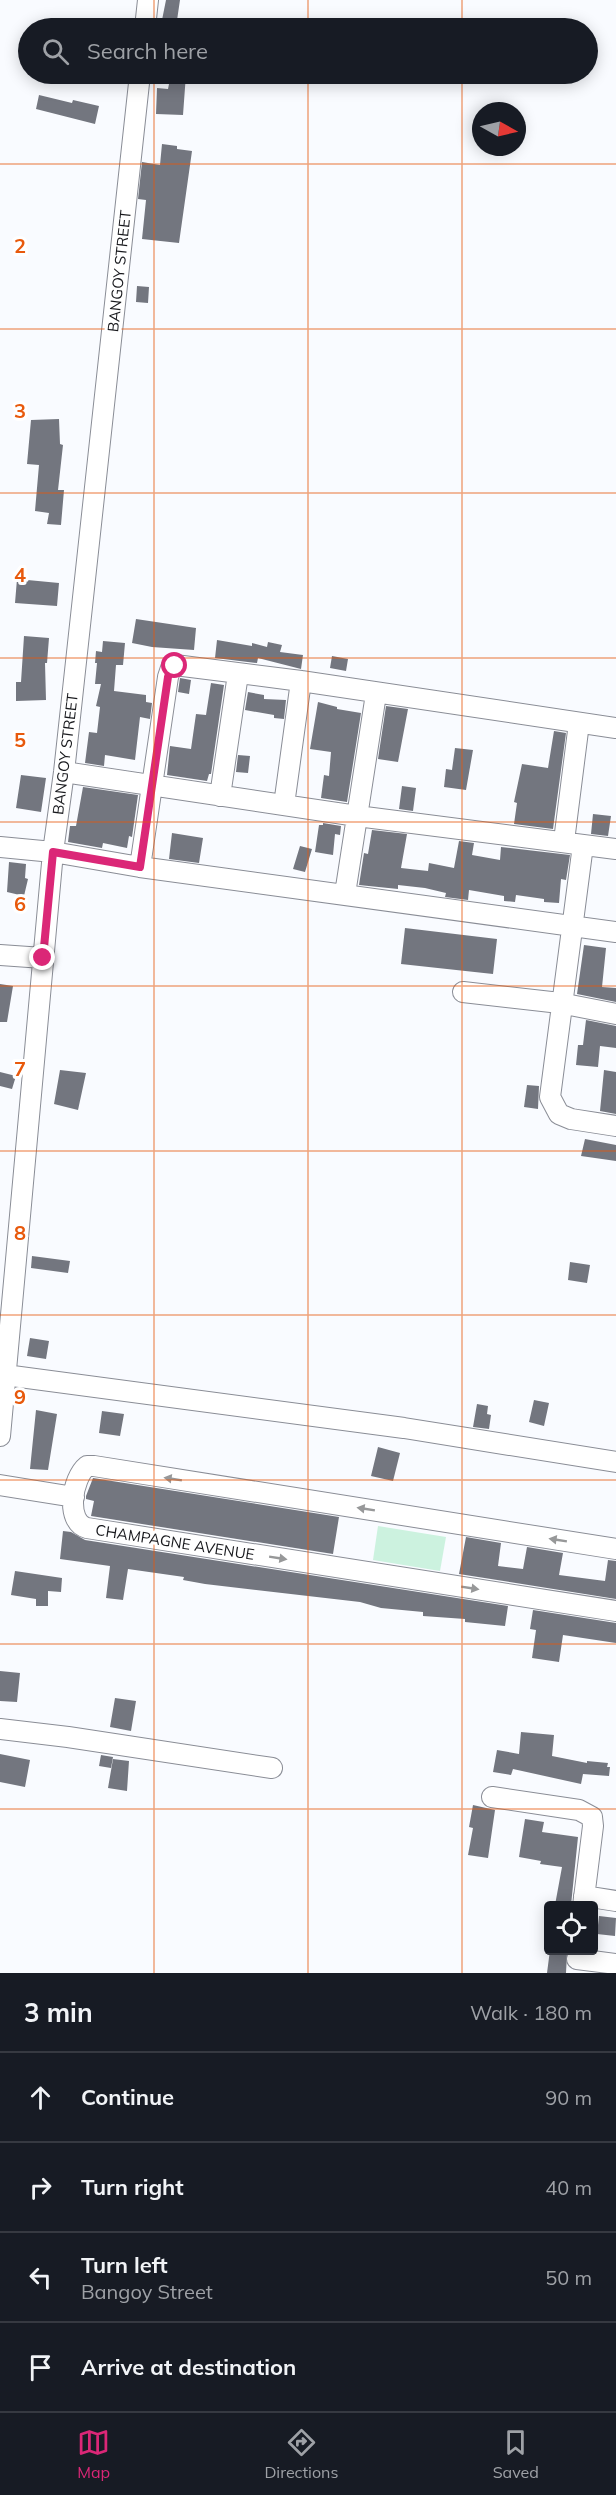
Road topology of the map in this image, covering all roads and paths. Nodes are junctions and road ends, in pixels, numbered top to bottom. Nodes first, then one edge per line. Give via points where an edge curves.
1 (148, 0) edge
2 (146, 18) edge
3 (139, 84) edge
4 (238, 674) junction
5 (301, 681) junction
6 (376, 694) junction
7 (579, 723) junction
8 (616, 728) edge
9 (64, 772) junction
10 (152, 786) junction
11 (220, 796) junction
12 (284, 805) junction
13 (357, 816) junction
14 (573, 843) junction
15 (0, 846) edge
16 (616, 849) edge
17 (53, 852) junction
18 (140, 867) junction
19 (345, 894) junction
20 (571, 925) junction
21 (616, 932) edge
22 (0, 955) edge
23 (43, 958) junction
24 (463, 992) dead end
25 (560, 1003) junction
26 (616, 1014) edge
27 (616, 1126) edge
28 (5, 1376) junction
29 (0, 1436) edge
30 (616, 1462) edge
31 (0, 1485) edge
32 (74, 1497) junction
33 (616, 1549) edge
34 (616, 1611) edge
35 (0, 1729) edge
36 (272, 1768) dead end
37 (492, 1797) dead end
38 (584, 1901) edge
39 (598, 1901) edge
40 (616, 1901) edge
41 (577, 1961) edge
42 (616, 1964) edge

1 - 2 street
3 - 9 street, BANGOY STREET
4 - 5 street
4 - 10 street via 181,665 171,668
4 - 11 street
5 - 6 street
5 - 12 street
6 - 7 street
6 - 13 street
7 - 8 street
7 - 14 street
9 - 10 street
9 - 17 street, BANGOY STREET
10 - 11 street
10 - 18 street
11 - 12 street
12 - 13 street
13 - 14 street
13 - 19 street
14 - 16 street
14 - 20 street
15 - 17 street
17 - 18 street
17 - 23 street, BANGOY STREET
18 - 19 street
19 - 20 street
20 - 21 street
20 - 25 street
22 - 23 street
23 - 28 street, BANGOY STREET
24 - 25 street
25 - 26 street
25 - 27 street via 550,1097 554,1108 571,1119
28 - 29 street, BANGOY STREET
28 - 30 street via 404,1428
31 - 32 street
33 -> 32 street via 94,1466 87,1466 79,1474
32 -> 34 street, CHAMPAGNE AVENUE via 76,1522 87,1528
35 - 36 street
37 - 38 street via 579,1810 592,1817
39 - 40 street
41 - 42 street

